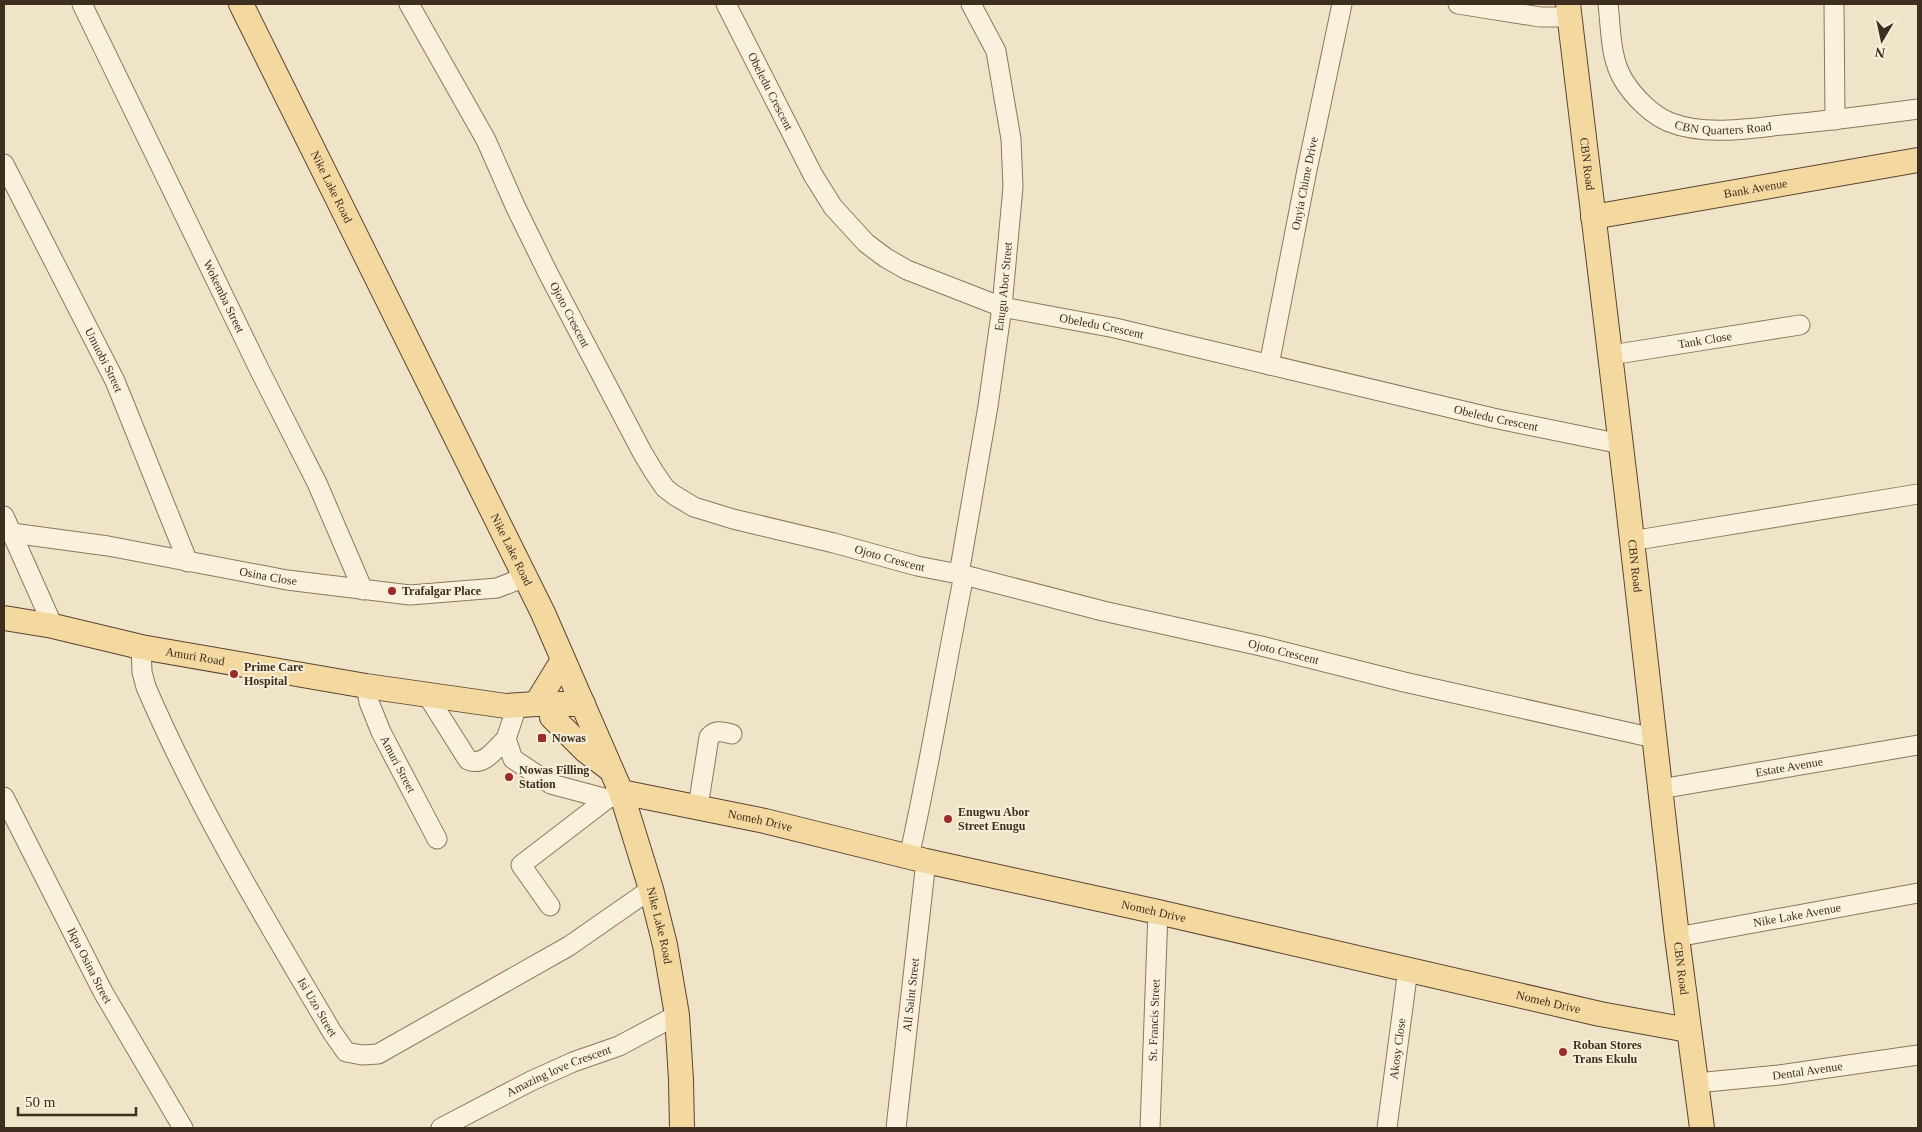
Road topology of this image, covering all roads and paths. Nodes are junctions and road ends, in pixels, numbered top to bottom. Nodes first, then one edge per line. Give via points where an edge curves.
1 (82, 4) edge
2 (241, 4) edge
3 (409, 4) edge
4 (726, 4) edge
5 (971, 4) edge
6 (1342, 4) edge
7 (1458, 4) edge
8 (1608, 4) edge
9 (1834, 4) edge
10 (1568, 10) edge
11 (1918, 109) edge
12 (1835, 120) junction
13 (1918, 160) edge
14 (4, 164) edge
15 (1593, 217) junction
16 (1002, 307) junction
17 (1800, 325) dead end
18 (1611, 355) junction
19 (1269, 365) junction
20 (1621, 444) junction
21 (1918, 494) edge
22 (4, 516) edge
23 (12, 533) junction
24 (1631, 541) junction
25 (188, 562) junction
26 (961, 575) junction
27 (525, 576) junction
28 (364, 590) junction
29 (4, 618) edge
30 (53, 626) junction
31 (141, 647) junction
32 (563, 660) junction
33 (366, 686) junction
34 (427, 695) junction
35 (527, 710) junction
36 (587, 713) junction
37 (732, 734) dead end
38 (1654, 738) junction
39 (506, 739) junction
40 (1918, 745) edge
41 (612, 770) junction
42 (1660, 789) junction
43 (614, 796) junction
44 (4, 797) edge
45 (698, 807) junction
46 (437, 839) dead end
47 (918, 859) junction
48 (651, 889) junction
49 (1918, 893) edge
50 (550, 906) dead end
51 (1158, 912) junction
52 (1677, 937) junction
53 (1408, 969) junction
54 (676, 1015) junction
55 (1688, 1030) junction
56 (1918, 1055) edge
57 (1696, 1083) junction
58 (183, 1128) edge
59 (441, 1128) edge
60 (682, 1128) edge
61 (896, 1128) edge
62 (1150, 1128) edge
63 (1387, 1128) edge
64 (1702, 1128) edge

1 - 28 street, Wokemba Street via 317,483
2 - 27 main road, Nike Lake Road
3 - 26 street, Ojoto Crescent via 482,132 549,275 642,452 666,488 683,502 733,520
4 - 16 street, Obeledu Crescent via 813,174 849,226 896,264 923,278
5 - 16 street, Enugu Abor Street via 996,51 1011,139 1012,203
6 - 19 street, Onyia Chime Drive
7 - 10 street via 1540,17
8 - 12 street, CBN Quarters Road via 1614,55 1624,81 1645,106 1668,121 1699,130 1728,130
9 - 12 street
10 - 15 main road, CBN Road
11 - 12 street, CBN Quarters Road
13 - 15 main road, Bank Avenue
14 - 25 street, Umuobi Street via 115,381
15 - 18 main road, CBN Road
16 - 19 street, Obeledu Crescent via 1116,328
16 - 26 street, Enugu Abor Street
17 - 18 street, Tank Close
18 - 20 main road, CBN Road
19 - 20 street, Obeledu Crescent via 1493,418
20 - 24 main road, CBN Road
21 - 24 street
22 - 23 street
23 - 25 street, Osina Close via 108,546
23 - 30 street
24 - 38 main road, CBN Road
25 - 28 street, Osina Close
26 - 38 street, Ojoto Crescent via 1404,682
26 - 47 street, Enugu Abor Street via 927,780
27 - 28 street, Osina Close via 497,588 410,595
27 - 32 main road, Nike Lake Road
29 - 30 main road, Amuri Road
30 - 31 main road, Amuri Road
31 - 33 main road, Amuri Road
31 - 48 street, Isi Uzo Street via 146,687 191,784 245,884 346,1052 378,1054 569,946
32 - 35 main road
32 - 36 main road, Nike Lake Road
33 - 34 main road, Amuri Road
33 - 46 street, Amuri Street via 381,732
34 - 35 main road, Amuri Road
34 - 39 street via 468,760 475,763 483,761
35 - 36 main road, Amuri Road
35 - 39 street
35 - 41 main road
36 - 41 main road, Nike Lake Road
37 - 45 street via 718,731 709,737
38 - 42 main road, CBN Road
39 - 43 street via 513,759 551,784
40 - 42 street, Estate Avenue
41 - 43 main road, Nike Lake Road
42 - 52 main road, CBN Road
43 - 45 main road, Nomeh Drive
43 - 48 main road, Nike Lake Road
43 - 50 street via 521,865
44 - 58 street, Ikpa Osina Street via 104,992
45 - 47 main road, Nomeh Drive
47 - 51 main road, Nomeh Drive
47 - 61 street, All Saint Street
48 - 54 main road, Nike Lake Road via 665,945
49 - 52 street, Nike Lake Avenue
51 - 53 main road, Nomeh Drive
51 - 62 street, St. Francis Street
52 - 55 main road, CBN Road
53 - 55 main road, Nomeh Drive via 1600,1014
53 - 63 street, Akosy Close
54 - 59 street, Amazing love Crescent via 619,1046 531,1081
54 - 60 main road, Nike Lake Road
55 - 57 main road, CBN Road
56 - 57 street, Dental Avenue
57 - 64 main road, CBN Road

